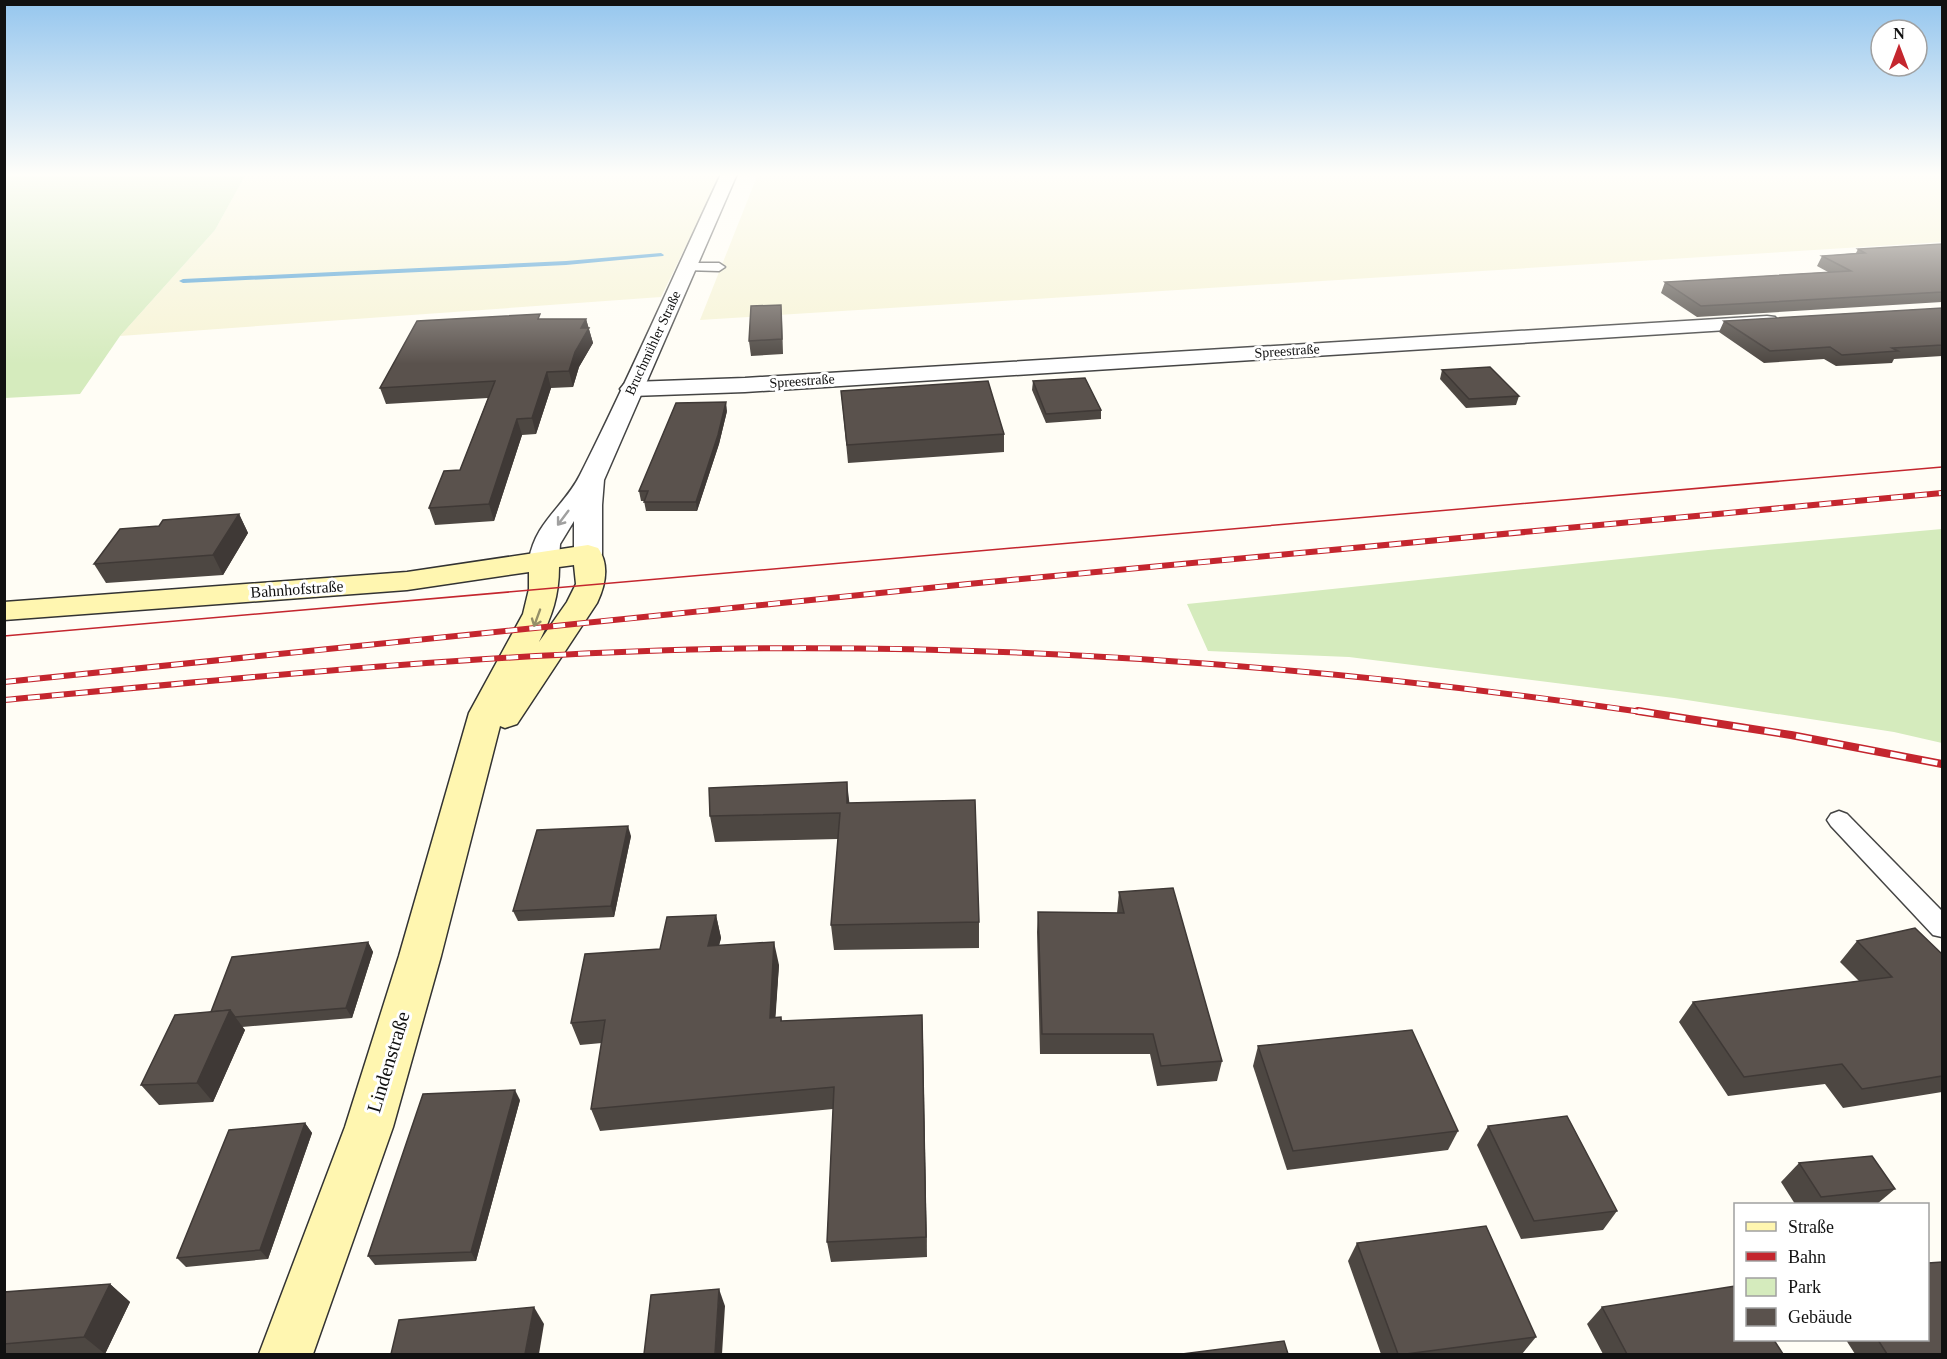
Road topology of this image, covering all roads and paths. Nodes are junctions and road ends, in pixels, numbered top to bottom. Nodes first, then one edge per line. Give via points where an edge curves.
1 (701, 237) edge
2 (688, 267) junction
3 (719, 267) dead end
4 (1787, 320) edge
5 (632, 389) junction
6 (591, 480) junction
7 (588, 554) junction
8 (544, 560) junction
9 (4, 611) edge
10 (474, 764) junction
11 (1839, 820) dead end
12 (1942, 927) edge
13 (286, 1354) edge

1 - 2 street, Bruchmühler Straße
2 - 3 lane
2 - 5 street, Bruchmühler Straße
4 - 5 street, Spreestraße
5 - 6 street, Bruchmühler Straße
6 - 7 street, Bruchmühler Straße
6 -> 8 street, Bruchmühler Straße via 553,530
7 - 8 main road, Bahnhofstraße
7 - 10 main road, Lindenstraße via 591,584 582,603
8 - 9 main road, Bahnhofstraße via 407,581
8 -> 10 main road, Lindenstraße via 544,589 538,614 486,713
10 - 13 main road, Lindenstraße via 369,1127
11 - 12 lane

